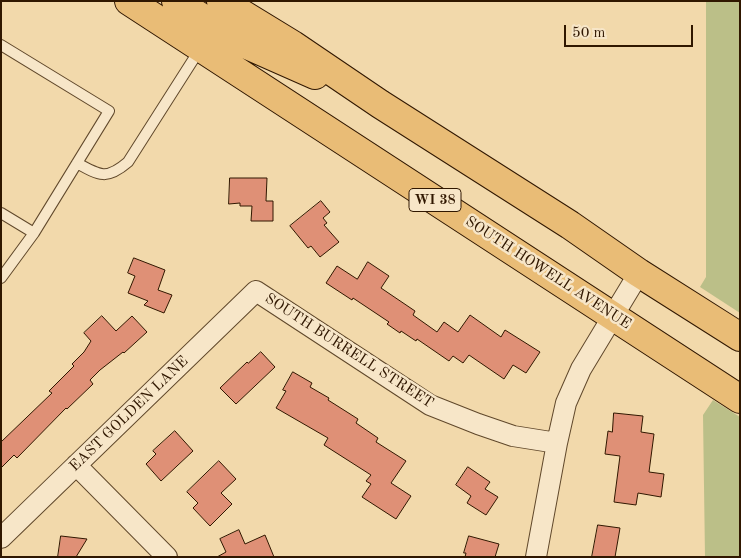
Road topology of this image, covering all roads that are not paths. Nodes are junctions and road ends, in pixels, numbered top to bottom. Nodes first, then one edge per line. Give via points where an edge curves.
1 (128, 1) edge
2 (176, 1) edge
3 (221, 1) edge
4 (253, 1) edge
5 (1, 45) edge
6 (292, 45) junction
7 (201, 48) junction
8 (380, 104) junction
9 (77, 163) junction
10 (1, 213) edge
11 (34, 233) junction
12 (639, 273) junction
13 (1, 278) edge
14 (256, 291) joint
15 (613, 316) junction
16 (740, 337) edge
17 (740, 399) edge
18 (557, 443) junction
19 (76, 465) junction
20 (1, 538) edge
21 (167, 557) edge
22 (536, 557) edge

1 - 7 main road, SOUTH HOWELL AVENUE / WI 38
2 - 8 main road via 238,41
3 - 6 main road
4 - 6 main road
5 - 9 lane via 109,111
6 - 8 main road
7 - 9 lane via 128,162 118,171 106,175 96,174
7 - 15 main road, SOUTH HOWELL AVENUE / WI 38
8 - 12 main road
9 - 11 lane
10 - 11 lane
11 - 13 lane
12 - 15 street
12 - 16 main road
14 - 18 street, SOUTH BURRELL STREET via 430,405 513,436
14 - 19 street, EAST GOLDEN LANE
15 - 17 main road, SOUTH HOWELL AVENUE / WI 38
15 - 18 street via 581,369 566,403
18 - 22 street
19 - 20 street, EAST GOLDEN LANE
19 - 21 street

